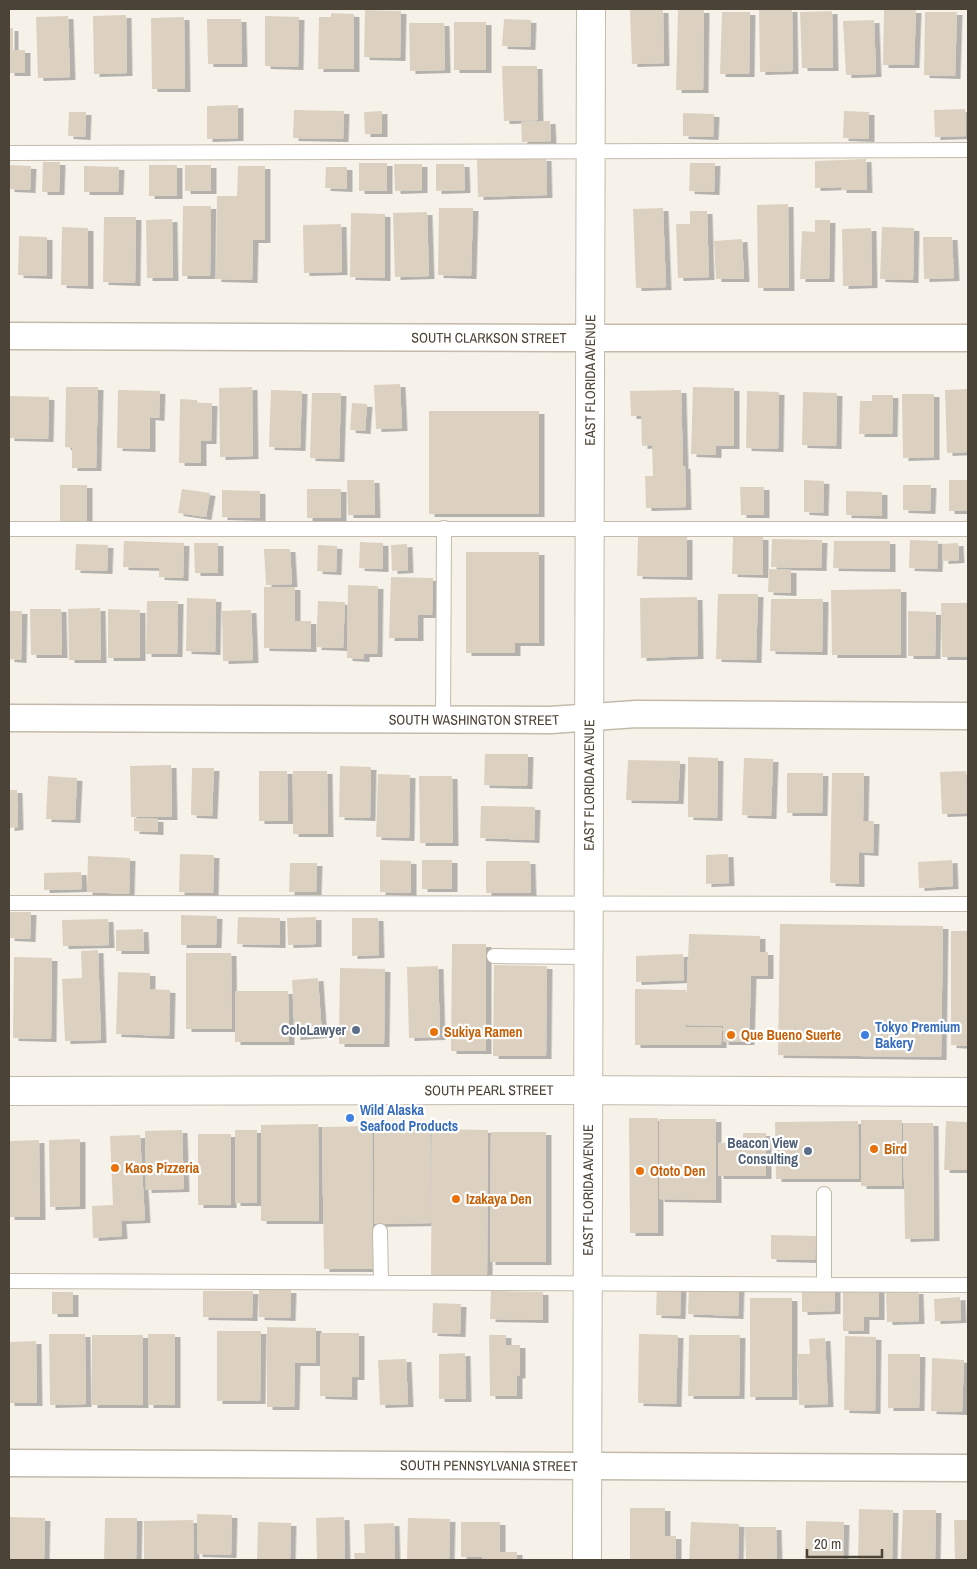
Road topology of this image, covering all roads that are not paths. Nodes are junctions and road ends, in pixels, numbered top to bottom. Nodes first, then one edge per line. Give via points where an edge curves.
1 (591, 9) edge
2 (590, 150) junction
3 (968, 150) edge
4 (9, 153) edge
5 (9, 336) edge
6 (590, 338) junction
7 (968, 338) edge
8 (444, 528) junction
9 (590, 528) junction
10 (9, 529) edge
11 (968, 529) edge
12 (968, 716) edge
13 (589, 717) junction
14 (9, 718) edge
15 (443, 720) junction
16 (9, 903) edge
17 (588, 903) junction
18 (968, 904) edge
19 (494, 956) dead end
20 (588, 957) junction
21 (588, 1090) junction
22 (9, 1091) edge
23 (968, 1092) edge
24 (824, 1194) dead end
25 (380, 1230) dead end
26 (9, 1281) edge
27 (381, 1282) junction
28 (587, 1283) junction
29 (824, 1284) junction
30 (968, 1284) edge
31 (9, 1463) edge
32 (587, 1466) junction
33 (968, 1468) edge
34 (587, 1560) edge

1 - 2 street, EAST FLORIDA AVENUE
2 - 3 lane
2 - 4 lane
2 - 6 street, EAST FLORIDA AVENUE
5 - 6 street, SOUTH CLARKSON STREET
6 - 7 street, SOUTH CLARKSON STREET
6 - 9 street, EAST FLORIDA AVENUE
8 - 9 lane
8 - 10 lane
8 - 15 lane
9 - 11 lane
9 - 13 street, EAST FLORIDA AVENUE
12 - 13 street, SOUTH WASHINGTON STREET via 636,714
13 - 15 street, SOUTH WASHINGTON STREET
13 - 17 street, EAST FLORIDA AVENUE
14 - 15 street, SOUTH WASHINGTON STREET
16 - 17 lane
17 - 18 lane
17 - 20 street, EAST FLORIDA AVENUE
19 - 20 lane
20 - 21 street, EAST FLORIDA AVENUE
21 - 22 street, SOUTH PEARL STREET
21 - 23 street, SOUTH PEARL STREET
21 - 28 street, EAST FLORIDA AVENUE
24 - 29 lane
25 - 27 lane
26 - 27 lane
27 - 28 lane
28 - 29 lane
28 - 32 street, EAST FLORIDA AVENUE
29 - 30 lane
31 - 32 street, SOUTH PENNSYLVANIA STREET
32 - 33 street, SOUTH PENNSYLVANIA STREET
32 - 34 street, EAST FLORIDA AVENUE

